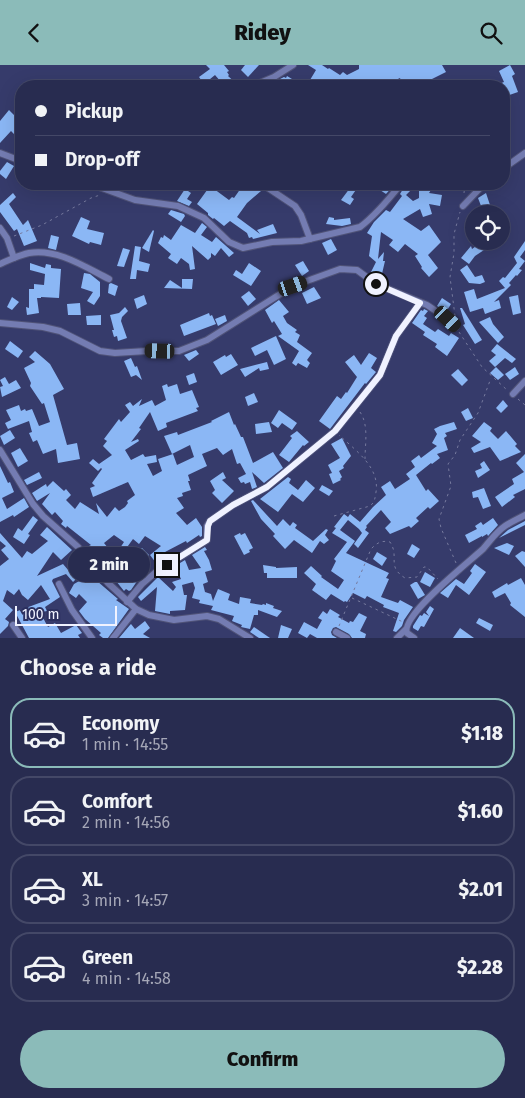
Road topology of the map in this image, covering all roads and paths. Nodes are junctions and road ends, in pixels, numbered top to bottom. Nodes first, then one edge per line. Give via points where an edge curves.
1 (292, 65) edge
2 (267, 80) edge
3 (0, 153) edge
4 (525, 153) edge
5 (15, 159) edge
6 (510, 164) edge
7 (106, 190) edge
8 (271, 190) edge
9 (396, 190) edge
10 (464, 190) edge
11 (478, 190) edge
12 (114, 193) junction
13 (463, 206) junction
14 (0, 228) edge
15 (6, 238) junction
16 (310, 239) junction
17 (14, 258) junction
18 (0, 264) edge
19 (109, 279) dead end
20 (420, 303) junction
21 (0, 323) edge
22 (456, 327) junction
23 (492, 378) junction
24 (525, 381) edge
25 (513, 394) junction
26 (354, 405) junction
27 (525, 405) edge
28 (335, 431) junction
29 (0, 450) edge
30 (365, 460) junction
31 (525, 515) edge
32 (334, 516) dead end
33 (459, 570) junction
34 (59, 584) dead end
35 (442, 586) junction
36 (351, 598) junction
37 (127, 601) junction
38 (136, 609) junction
39 (13, 625) dead end
40 (406, 627) junction
41 (336, 631) joint
42 (22, 638) edge
43 (92, 638) edge
44 (113, 638) edge
45 (250, 638) edge
46 (347, 638) edge
47 (396, 638) edge
48 (414, 638) edge

1 - 2 street
3 - 5 street
4 - 6 street
7 - 12 street
8 - 16 street via 295,206
9 - 16 street via 360,227
10 - 13 path
11 - 13 street
12 - 15 path via 91,198 42,225
12 - 16 street via 135,200 178,206 204,218 229,242 243,248
13 - 22 path via 454,235 450,277
14 - 15 street
15 - 17 street
17 - 18 street
17 - 19 street via 34,253 66,258
20 - 21 street via 376,284 357,270 340,269 293,286 208,340 179,351 100,351 60,331
20 - 22 street
20 - 26 street via 396,336 380,375
22 - 23 path
23 - 25 path
23 - 33 path via 478,413 449,461 451,486 439,519
24 - 25 street
25 - 27 path
26 - 28 street
26 - 30 path via 364,418
28 - 30 path
28 - 37 street via 267,487 210,521 207,540 156,572
29 - 37 street via 43,516 78,547
30 - 32 path via 376,478 374,502
31 - 33 street via 504,527
33 - 35 street
34 - 43 street
35 - 36 path via 427,567 416,577 405,579 394,566 394,548 390,542 384,541 371,549
35 - 40 street via 424,601
36 - 40 path
36 - 41 path
37 - 38 street
38 - 44 street
38 - 45 street via 174,620 207,615 220,619
39 - 42 street
40 - 47 street
40 - 48 street
41 - 46 street

